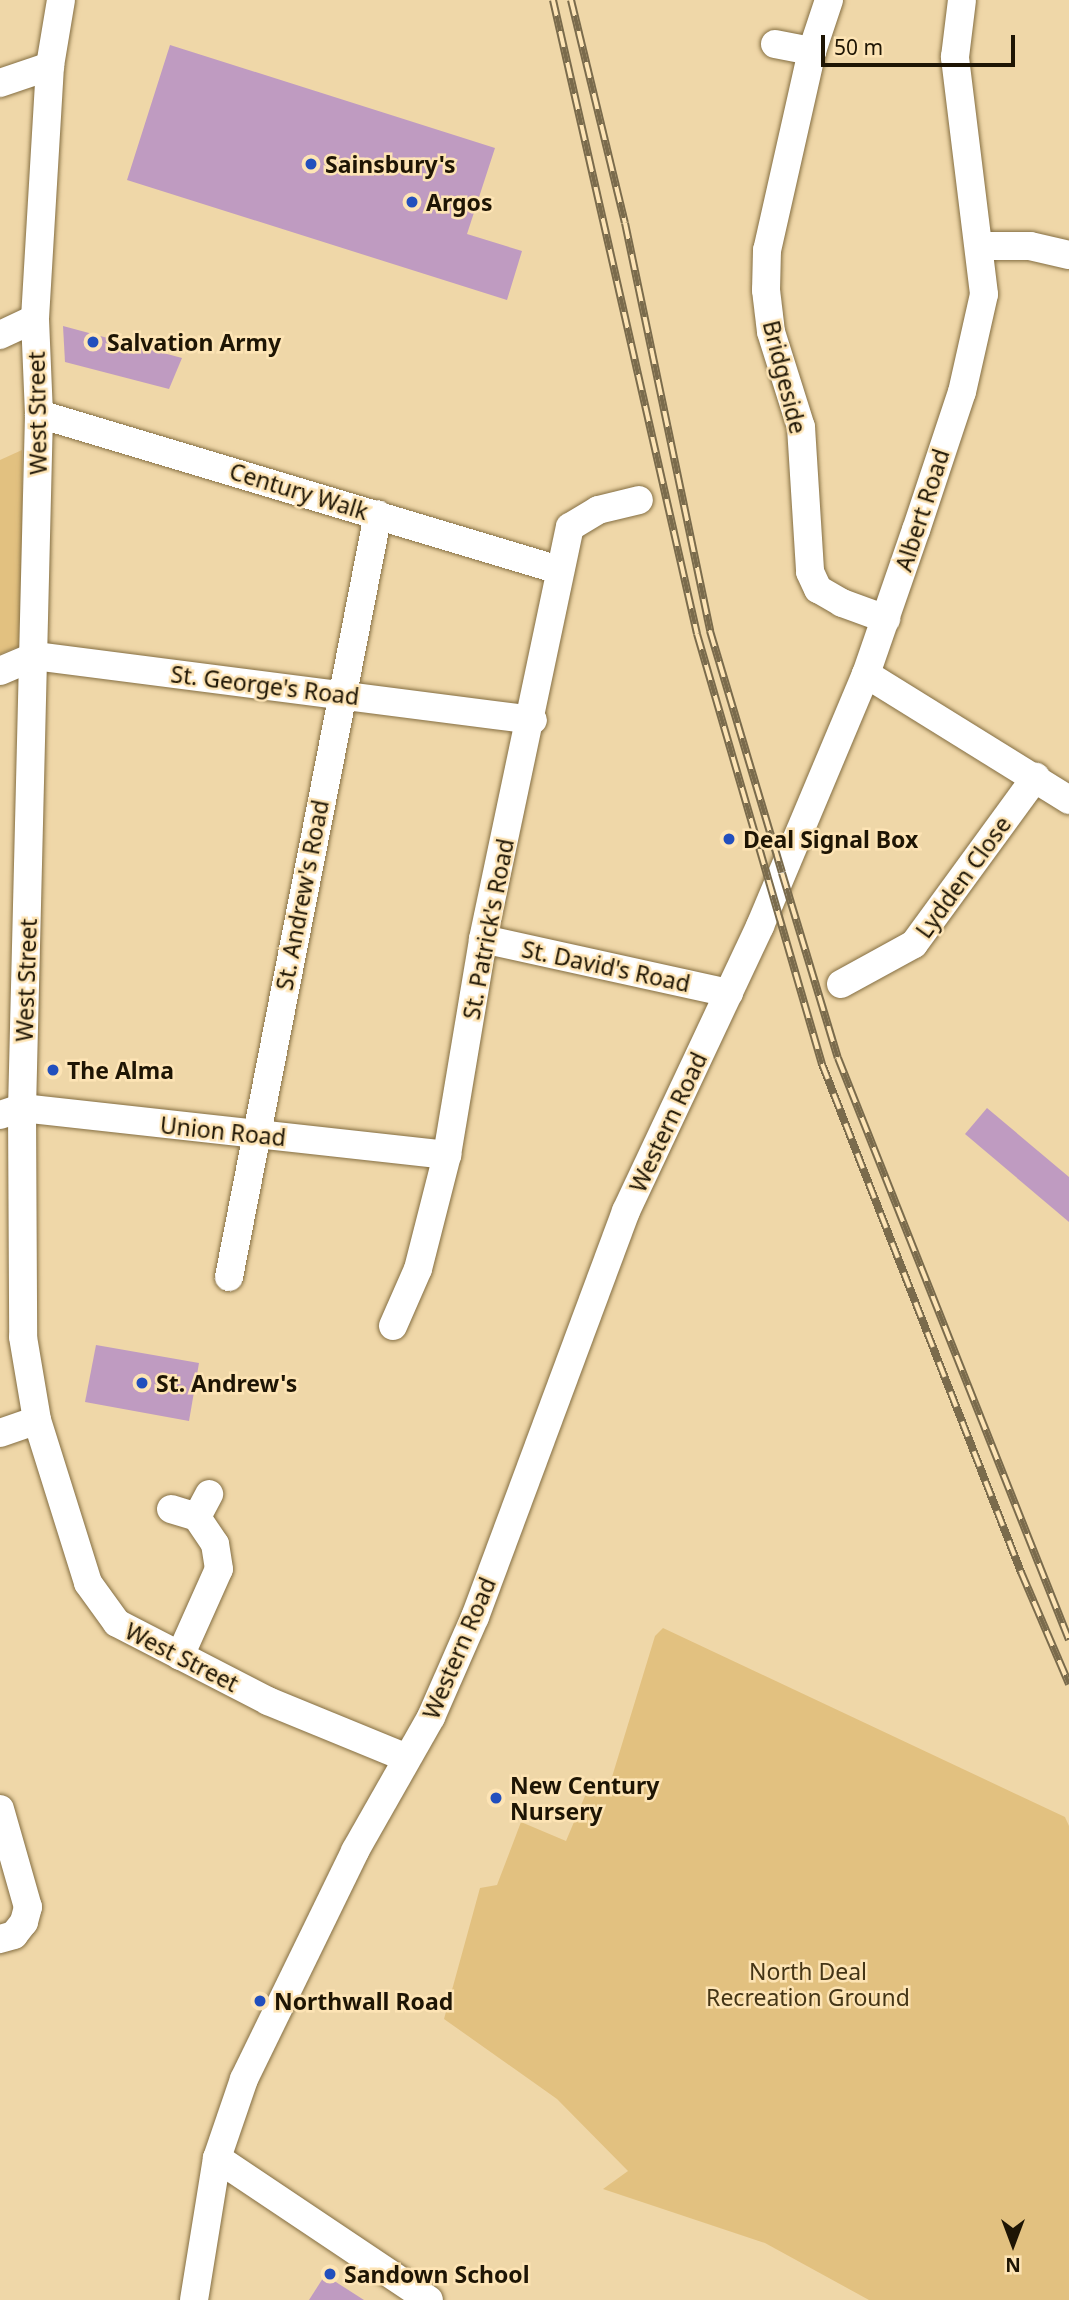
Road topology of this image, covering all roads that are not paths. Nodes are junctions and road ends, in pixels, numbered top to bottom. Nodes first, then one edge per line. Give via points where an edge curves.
1 (61, 0) edge
2 (829, 0) edge
3 (962, 0) edge
4 (775, 44) dead end
5 (812, 51) junction
6 (50, 66) junction
7 (0, 83) edge
8 (981, 246) junction
9 (1069, 255) edge
10 (34, 319) junction
11 (0, 335) edge
12 (39, 414) junction
13 (639, 500) dead end
14 (378, 514) junction
15 (559, 570) junction
16 (886, 619) junction
17 (34, 656) junction
18 (0, 671) edge
19 (866, 674) junction
20 (342, 695) junction
21 (533, 720) junction
22 (1036, 777) junction
23 (1069, 800) edge
24 (483, 939) junction
25 (841, 984) dead end
26 (729, 993) junction
27 (11, 1112) edge
28 (255, 1134) junction
29 (447, 1155) junction
30 (229, 1277) dead end
31 (393, 1326) dead end
32 (37, 1420) junction
33 (0, 1433) edge
34 (192, 1507) dead end
35 (180, 1656) junction
36 (407, 1758) junction
37 (0, 1809) edge
38 (7, 1937) edge
39 (217, 2158) junction
40 (194, 2300) edge
41 (429, 2300) edge

1 - 6 street, West Street
2 - 5 street, Bridgeside
3 - 8 street, Albert Road via 955,57
4 - 5 street
5 - 16 street, Bridgeside via 767,250 771,332 800,427 810,572 818,589
6 - 7 street
6 - 10 street, West Street
8 - 9 street via 1030,246
8 - 16 street, Albert Road via 984,294 976,339
10 - 11 street
10 - 12 street, West Street
12 - 14 street, Century Walk
12 - 17 street, West Street
13 - 15 street, St. Patrick's Road via 598,510 570,527
14 - 15 street, Century Walk
14 - 20 street, St. Andrew's Road
15 - 21 street, St. Patrick's Road
16 - 19 street, Albert Road
17 - 18 street
17 - 20 street, St. George's Road
17 - 27 street, West Street
19 - 22 street
19 - 26 street, Albert Road
20 - 21 street, St. George's Road
20 - 28 street, St. Andrew's Road
21 - 24 street, St. Patrick's Road
22 - 23 street
22 - 25 street, Lydden Close via 914,944
24 - 26 street, St. David's Road
24 - 29 street, St. Patrick's Road
26 - 36 street, Western Road via 626,1211 475,1617 431,1717
27 - 28 street, Union Road
27 - 32 street, West Street via 23,1337
28 - 29 street, Union Road
28 - 30 street, St. Andrew's Road
29 - 31 street, St. Patrick's Road via 418,1269
32 - 33 street
32 - 35 street, West Street via 88,1583 117,1623
34 - 35 street via 215,1544 219,1569
35 - 36 street, West Street via 268,1701
36 - 39 street, Western Road via 278,2002 244,2079
37 - 38 street via 27,1907 24,1922
39 - 40 street, Western Road
39 - 41 street

